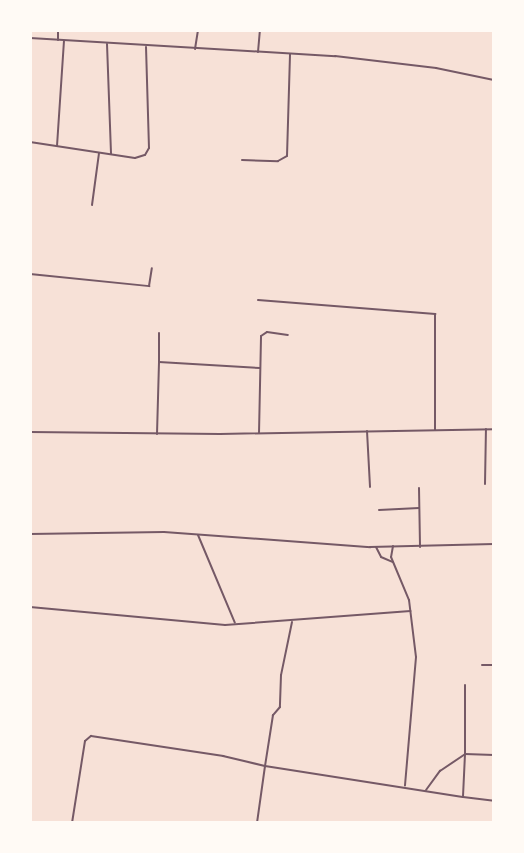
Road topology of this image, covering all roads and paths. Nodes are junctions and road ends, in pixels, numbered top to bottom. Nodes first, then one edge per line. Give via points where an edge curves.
1 (58, 30) edge
2 (198, 30) edge
3 (260, 30) edge
4 (30, 38) edge
5 (58, 40) junction
6 (64, 41) junction
7 (107, 44) junction
8 (146, 47) junction
9 (195, 49) junction
10 (258, 52) junction
11 (290, 54) junction
12 (494, 80) edge
13 (30, 142) edge
14 (57, 146) junction
15 (99, 153) junction
16 (111, 154) junction
17 (242, 159) dead end
18 (92, 205) dead end
19 (152, 268) dead end
20 (30, 274) edge
21 (258, 300) dead end
22 (159, 333) dead end
23 (288, 335) dead end
24 (159, 362) junction
25 (260, 368) junction
26 (486, 429) junction
27 (494, 429) edge
28 (435, 430) junction
29 (368, 431) junction
30 (30, 432) edge
31 (259, 433) junction
32 (157, 434) junction
33 (485, 484) dead end
34 (370, 487) dead end
35 (419, 488) dead end
36 (419, 508) junction
37 (379, 510) dead end
38 (30, 534) edge
39 (198, 535) junction
40 (494, 544) edge
41 (393, 546) junction
42 (376, 547) junction
43 (420, 547) junction
44 (393, 562) junction
45 (30, 607) edge
46 (410, 611) junction
47 (292, 622) junction
48 (236, 625) junction
49 (482, 665) dead end
50 (494, 665) edge
51 (465, 685) dead end
52 (465, 754) junction
53 (494, 755) edge
54 (266, 766) junction
55 (405, 786) junction
56 (426, 790) junction
57 (463, 797) junction
58 (494, 801) edge
59 (72, 823) edge
60 (257, 823) edge

1 - 5 street
2 - 9 street
3 - 10 street
4 - 5 street
5 - 6 street
6 - 7 street
6 - 14 street
7 - 8 street
7 - 16 street
8 - 9 street
8 - 16 street via 148,153 135,158
9 - 10 street
10 - 11 street
11 - 12 street via 391,61
11 - 17 street via 287,156 278,161
13 - 14 street
14 - 15 street
15 - 16 street
15 - 18 street
19 - 20 street via 148,286
21 - 28 street via 437,315
22 - 24 street
23 - 25 street via 262,333
24 - 25 street
24 - 32 street
25 - 31 street
26 - 27 street
26 - 28 street
26 - 33 street
28 - 29 street
29 - 31 street
29 - 34 street
30 - 32 street
31 - 32 street
35 - 36 street
36 - 37 street
36 - 43 street
38 - 39 street
39 - 42 street
39 - 48 street
40 - 43 street
41 - 42 street
41 - 43 street
41 - 44 street
42 - 44 street via 381,557
44 - 46 street via 404,582
45 - 48 street via 178,623
46 - 47 street
46 - 55 street via 417,669
47 - 48 street
47 - 54 street via 281,675 280,707 273,715
49 - 50 street
51 - 52 street
52 - 53 street
52 - 56 street via 440,771
52 - 57 street
54 - 55 street
54 - 59 street via 89,736
54 - 60 street
55 - 56 street
56 - 57 street
57 - 58 street

